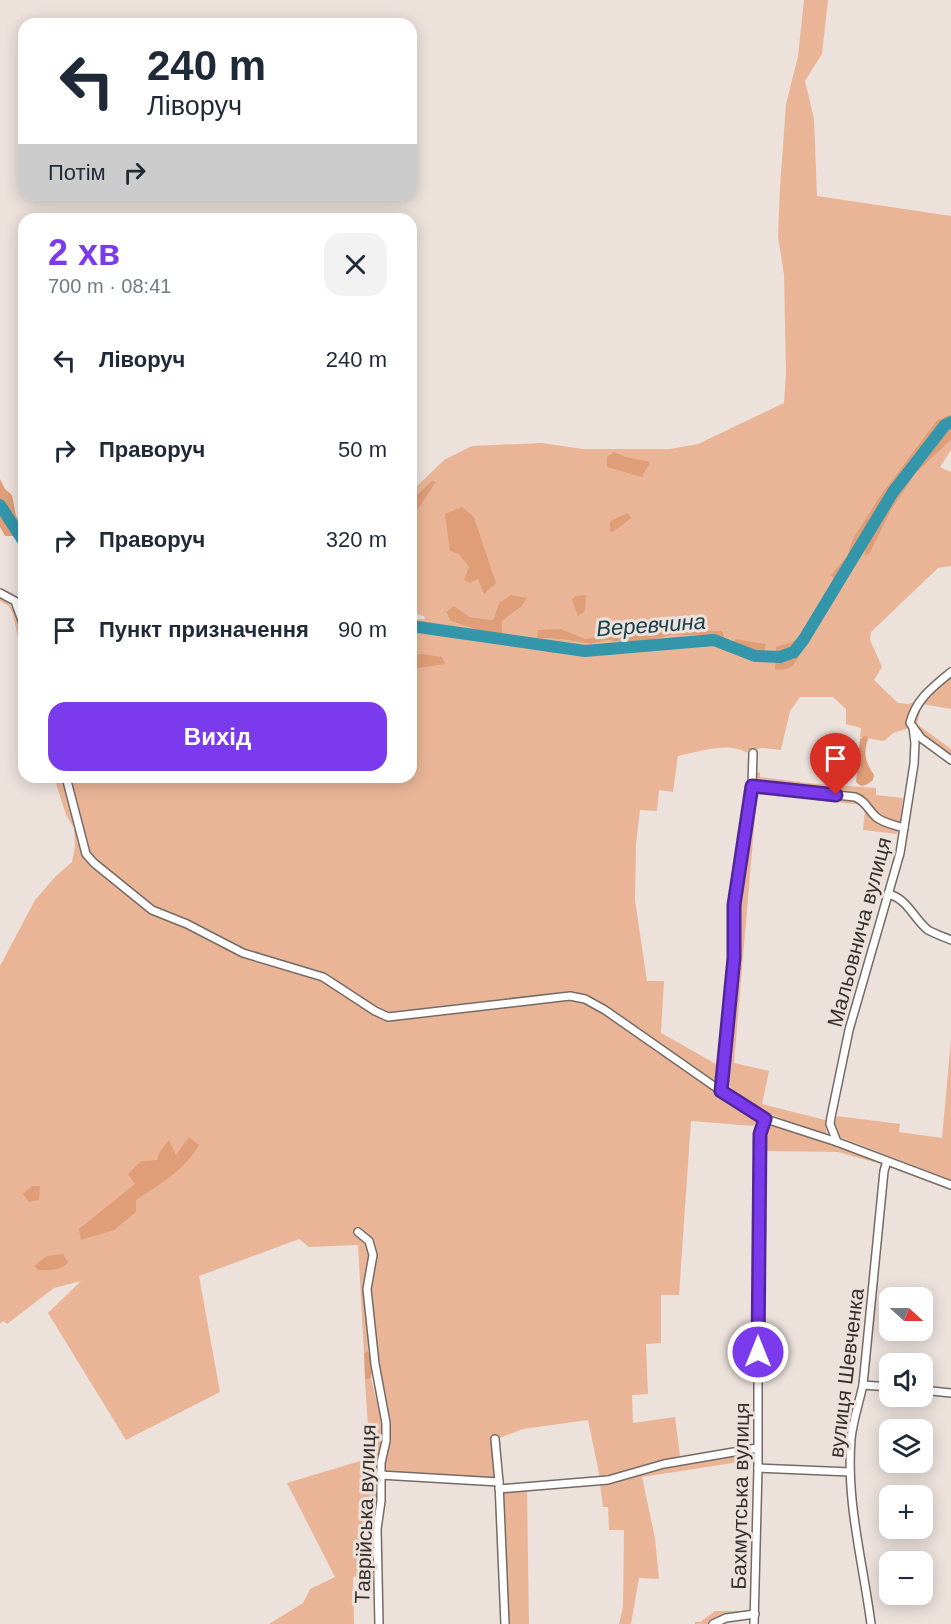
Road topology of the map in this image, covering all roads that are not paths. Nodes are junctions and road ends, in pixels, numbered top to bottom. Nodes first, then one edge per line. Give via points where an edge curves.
1 (0, 593) edge
2 (18, 609) edge
3 (951, 672) edge
4 (911, 725) junction
5 (753, 753) dead end
6 (951, 760) edge
7 (68, 783) edge
8 (752, 786) junction
9 (904, 828) junction
10 (888, 894) junction
11 (951, 940) edge
12 (721, 1091) junction
13 (765, 1119) junction
14 (837, 1142) junction
15 (887, 1161) junction
16 (951, 1185) edge
17 (358, 1232) dead end
18 (863, 1385) junction
19 (879, 1387) edge
20 (933, 1392) edge
21 (951, 1394) edge
22 (495, 1439) dead end
23 (757, 1448) junction
24 (758, 1468) junction
25 (850, 1472) junction
26 (381, 1475) junction
27 (499, 1485) junction
28 (755, 1614) junction
29 (379, 1624) edge
30 (506, 1624) edge
31 (713, 1624) edge
32 (754, 1624) edge
33 (871, 1624) edge

1 - 2 street via 15,601
3 - 4 street via 926,692 912,714
4 - 6 street via 921,738
4 - 9 street, Мальовнича вулиця via 915,756
5 - 8 street
7 - 12 street via 86,854 94,863 152,910 243,953 323,977 388,1017 570,996 585,999
8 - 9 street via 855,797 880,820
8 - 12 street via 734,905 734,958
9 - 10 street, Мальовнича вулиця
10 - 11 street via 910,908 929,930
10 - 14 street, Мальовнича вулиця via 849,1030 831,1117
12 - 13 street
13 - 14 street
13 - 23 street, Бахмутська вулиця via 760,1134
14 - 15 street
15 - 16 street
15 - 18 street, вулиця Шевченка
17 - 26 street, Таврійська вулиця via 369,1241 373,1255 367,1289 386,1423
18 - 19 street
18 - 25 street, вулиця Шевченка via 853,1419
20 - 21 street
22 - 27 street
23 - 24 street, Бахмутська вулиця
23 - 27 street via 664,1464 608,1480
24 - 25 street
24 - 28 street, Бахмутська вулиця
25 - 33 street, вулиця Шевченка via 853,1517
26 - 27 street
26 - 29 street, Таврійська вулиця via 377,1529
27 - 30 street
28 - 31 street
28 - 32 street, Бахмутська вулиця

